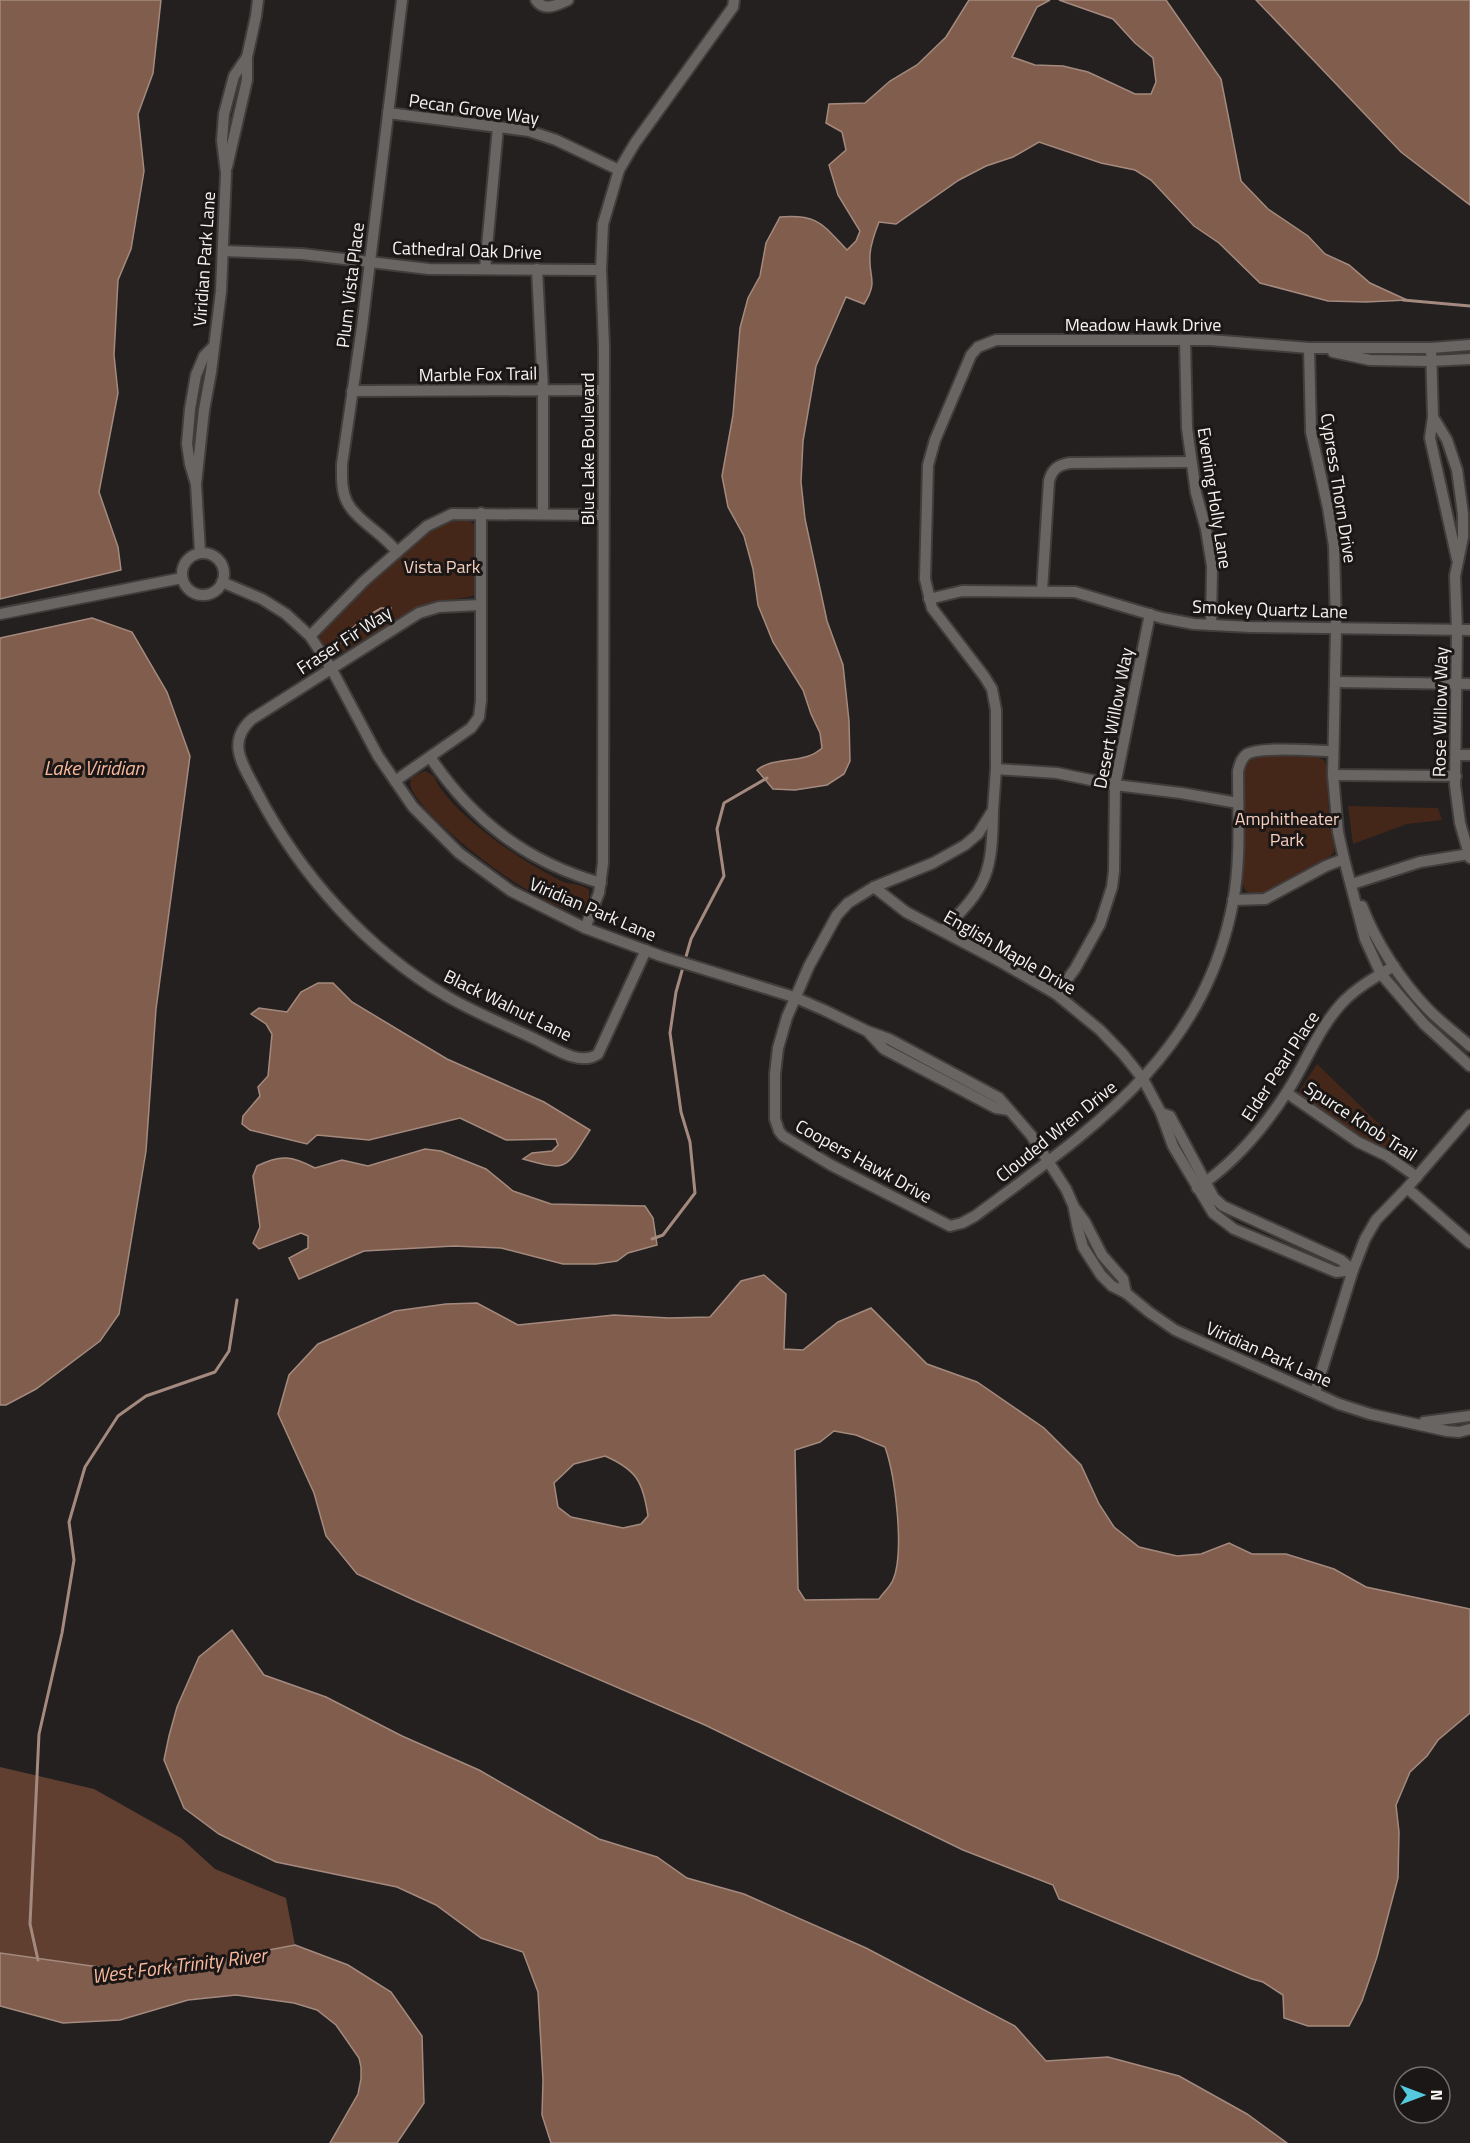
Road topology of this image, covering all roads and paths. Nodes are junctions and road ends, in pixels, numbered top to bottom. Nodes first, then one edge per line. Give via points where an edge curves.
1 (258, 0) edge
2 (402, 0) edge
3 (568, 0) edge
4 (537, 2) edge
5 (736, 2) edge
6 (388, 114) junction
7 (498, 127) junction
8 (619, 170) junction
9 (224, 251) junction
10 (369, 262) junction
11 (485, 269) junction
12 (537, 269) junction
13 (601, 270) junction
14 (1185, 340) junction
15 (1470, 345) edge
16 (978, 347) joint
17 (1309, 348) junction
18 (1431, 348) junction
19 (1470, 359) edge
20 (1431, 361) junction
21 (543, 390) junction
22 (604, 390) junction
23 (352, 391) junction
24 (1432, 417) junction
25 (1191, 462) junction
26 (481, 513) junction
27 (543, 514) junction
28 (603, 515) junction
29 (200, 552) junction
30 (397, 552) junction
31 (1459, 565) junction
32 (182, 578) junction
33 (222, 582) junction
34 (1042, 591) junction
35 (929, 599) junction
36 (481, 605) junction
37 (0, 614) edge
38 (1150, 614) junction
39 (1211, 625) junction
40 (1336, 628) junction
41 (1457, 630) junction
42 (1470, 630) edge
43 (310, 636) junction
44 (331, 668) junction
45 (1335, 682) junction
46 (1456, 684) junction
47 (1470, 684) edge
48 (240, 735) joint
49 (1333, 751) junction
50 (1456, 755) junction
51 (1470, 755) edge
52 (430, 757) junction
53 (996, 769) junction
54 (1333, 775) junction
55 (1456, 776) junction
56 (395, 781) junction
57 (1115, 785) junction
58 (1238, 802) junction
59 (993, 810) junction
60 (1469, 856) edge
61 (1344, 860) junction
62 (601, 884) junction
63 (1352, 884) junction
64 (874, 887) junction
65 (1233, 900) junction
66 (585, 928) junction
67 (942, 931) junction
68 (646, 950) junction
69 (1394, 966) junction
70 (1381, 974) junction
71 (1056, 994) junction
72 (794, 998) junction
73 (1470, 1046) edge
74 (1470, 1066) edge
75 (1143, 1079) junction
76 (1287, 1093) junction
77 (1470, 1115) edge
78 (1048, 1161) junction
79 (1417, 1177) junction
80 (1201, 1185) junction
81 (1407, 1188) junction
82 (950, 1226) joint
83 (1470, 1243) edge
84 (1353, 1270) junction
85 (1316, 1392) junction
86 (1470, 1416) edge
87 (1409, 1423) junction
88 (1470, 1429) edge

1 - 9 street, Viridian Park Lane via 247,57 234,76 224,114
2 - 6 street, Plum Vista Place
3 - 4 street via 546,7
5 - 8 street, Blue Lake Boulevard via 634,143
6 - 7 street, Pecan Grove Way
6 - 10 street, Plum Vista Place
7 - 8 street, Pecan Grove Way via 556,140
7 - 11 street
8 - 13 street, Blue Lake Boulevard via 603,224
9 - 10 street, Cathedral Oak Drive
9 - 29 street, Viridian Park Lane via 214,346 204,356 196,375 187,444 196,484
10 - 11 street, Cathedral Oak Drive via 429,269
10 - 23 street, Plum Vista Place
11 - 12 street, Cathedral Oak Drive
12 - 13 street, Cathedral Oak Drive
12 - 21 street
13 - 22 street, Blue Lake Boulevard
14 - 16 street, Meadow Hawk Drive via 996,340
14 - 17 street, Meadow Hawk Drive
14 - 25 street, Evening Holly Lane
15 - 18 street, Meadow Hawk Drive
16 - 35 street, Coopers Hawk Drive via 965,364 928,465 924,560
17 - 18 street, Meadow Hawk Drive
17 - 20 street, Meadow Hawk Drive via 1370,360
17 - 40 street, Cypress Thorn Drive via 1311,432 1334,546
18 - 20 street, Rose Willow Way
19 - 20 street, Meadow Hawk Drive
20 - 24 street, Rose Willow Way
21 - 22 street, Marble Fox Trail
21 - 23 street, Marble Fox Trail
21 - 27 street
22 - 28 street, Blue Lake Boulevard
23 - 30 street, Plum Vista Place via 342,464 344,494 353,510 388,539
24 - 31 street, Rose Willow Way via 1430,438
24 - 31 street, Rose Willow Way via 1447,440 1457,470 1463,514
25 - 34 street via 1070,463 1057,467 1049,482
25 - 39 street, Evening Holly Lane via 1212,566
26 - 27 street
26 - 30 street via 442,518
26 - 36 street
27 - 28 street
28 - 62 street, Blue Lake Boulevard
29 - 32 street via 185,561
29 - 33 street via 220,561 224,571
30 - 43 street
31 - 41 street, Rose Willow Way via 1455,576
32 - 33 street via 188,589 204,595 215,591
32 - 37 street
33 - 43 street, Viridian Park Lane via 262,599
34 - 35 street, Smokey Quartz Lane via 962,591
34 - 38 street, Smokey Quartz Lane via 1075,592
35 - 53 street, Coopers Hawk Drive via 939,619 992,689
36 - 44 street, Fraser Fir Way via 439,607 418,613
36 - 52 street via 479,717 471,728
38 - 39 street, Smokey Quartz Lane
38 - 57 street, Desert Willow Way
39 - 40 street, Smokey Quartz Lane
40 - 41 street, Smokey Quartz Lane
40 - 45 street, Cypress Thorn Drive
41 - 42 street, Smokey Quartz Lane
41 - 46 street, Rose Willow Way
43 - 44 street, Viridian Park Lane
44 - 48 street, Fraser Fir Way via 252,719
44 - 56 street, Viridian Park Lane
45 - 46 street
45 - 49 street, Cypress Thorn Drive
46 - 47 street
46 - 50 street, Rose Willow Way
48 - 68 street, Black Walnut Lane via 238,753 243,765 284,837 315,881 383,949 464,1005 575,1057 592,1058 602,1049
49 - 54 street, Cypress Thorn Drive
49 - 58 street, Clouded Wren Drive via 1258,750 1246,754 1238,771
50 - 51 street
50 - 55 street, Rose Willow Way
52 - 56 street
52 - 62 street via 459,796 505,838 545,862
53 - 57 street via 1057,773
53 - 59 street, Coopers Hawk Drive
54 - 55 street
54 - 61 street, Cypress Thorn Drive
55 - 60 street, Rose Willow Way via 1458,814
56 - 66 street, Viridian Park Lane via 413,807 475,866 529,901
57 - 58 street
57 - 71 street, Desert Willow Way via 1112,887 1100,924
58 - 65 street, Clouded Wren Drive
59 - 64 street, Coopers Hawk Drive via 978,834 965,845
59 - 67 street via 991,857 983,884
60 - 63 street via 1420,862
61 - 63 street, Cypress Thorn Drive
61 - 65 street via 1265,899
62 - 66 street, Blue Lake Boulevard
63 - 69 street, Cypress Thorn Drive via 1367,920
63 - 70 street, Cypress Thorn Drive via 1365,939
64 - 67 street, English Maple Drive via 895,905
64 - 72 street, Coopers Hawk Drive via 837,915
65 - 75 street, Clouded Wren Drive via 1221,950 1198,1003 1177,1038
66 - 68 street, Viridian Park Lane
67 - 71 street, English Maple Drive
68 - 72 street, Viridian Park Lane
69 - 70 street, Elder Pearl Place
69 - 73 street, Cypress Thorn Drive via 1429,1010
70 - 74 street, Cypress Thorn Drive via 1424,1024
70 - 76 street, Elder Pearl Place via 1341,1004 1320,1032
71 - 75 street, English Maple Drive via 1100,1030
72 - 78 street, Viridian Park Lane via 867,1031 884,1049 996,1108 1009,1110
72 - 82 street, Coopers Hawk Drive via 777,1056 774,1105 779,1131 831,1165
75 - 78 street, Clouded Wren Drive via 1113,1109
75 - 80 street, English Maple Drive via 1161,1113 1170,1116 1177,1128
76 - 79 street, Spurce Knob Trail
76 - 80 street, Elder Pearl Place via 1248,1144 1221,1172
77 - 79 street
78 - 82 street, Clouded Wren Drive via 975,1215
78 - 85 street, Viridian Park Lane via 1074,1207 1083,1247 1112,1286 1175,1330
79 - 81 street
80 - 84 street, English Maple Drive via 1213,1213 1234,1229 1336,1272
81 - 83 street
81 - 84 street via 1376,1220
84 - 85 street
85 - 87 street, Viridian Park Lane via 1339,1404
86 - 87 street, Viridian Park Lane
87 - 88 street, Viridian Park Lane via 1447,1431

